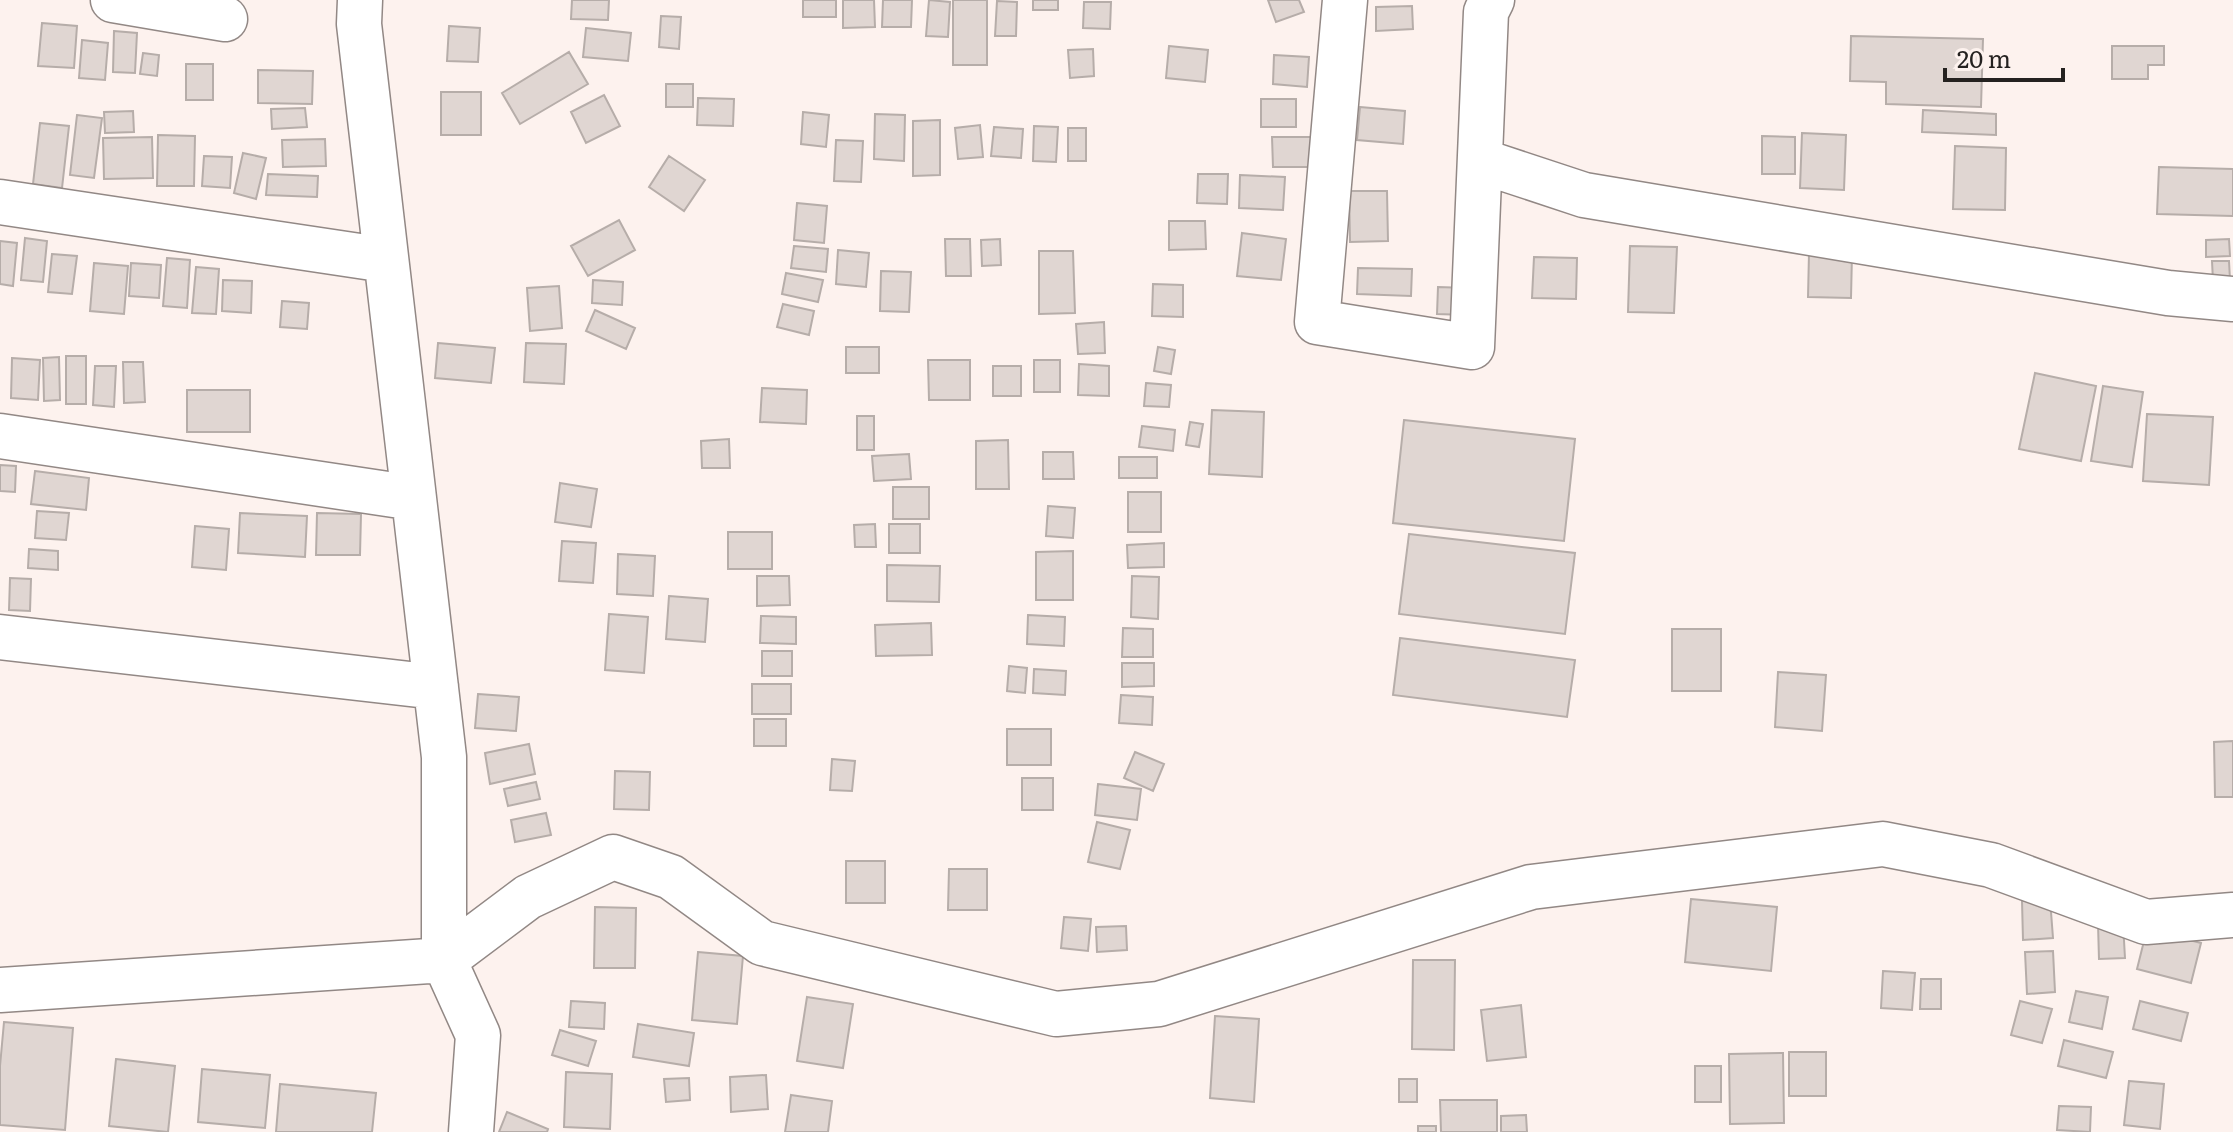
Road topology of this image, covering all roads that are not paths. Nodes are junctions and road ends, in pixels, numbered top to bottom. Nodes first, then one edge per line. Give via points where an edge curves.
1 (113, 0) edge
2 (360, 0) edge
3 (1345, 0) edge
4 (1492, 0) edge
5 (225, 19) dead end
6 (1481, 161) junction
7 (0, 202) edge
8 (386, 260) junction
9 (2233, 299) edge
10 (0, 436) edge
11 (414, 498) junction
12 (0, 637) edge
13 (436, 687) junction
14 (2233, 915) edge
15 (444, 960) junction
16 (0, 990) edge
17 (471, 1132) edge

1 - 5 street
2 - 8 street
3 - 6 street via 1317,322 1472,347
4 - 6 street via 1486,12
6 - 9 street via 1584,195 2168,293
7 - 8 street
8 - 11 street
10 - 11 street
11 - 13 street
12 - 13 street
13 - 15 street via 444,757
14 - 15 street via 2146,922 1991,865 1883,844 1531,887 1159,1004 1056,1014 762,943 671,877 613,857 528,897
15 - 16 street
15 - 17 street via 478,1035

